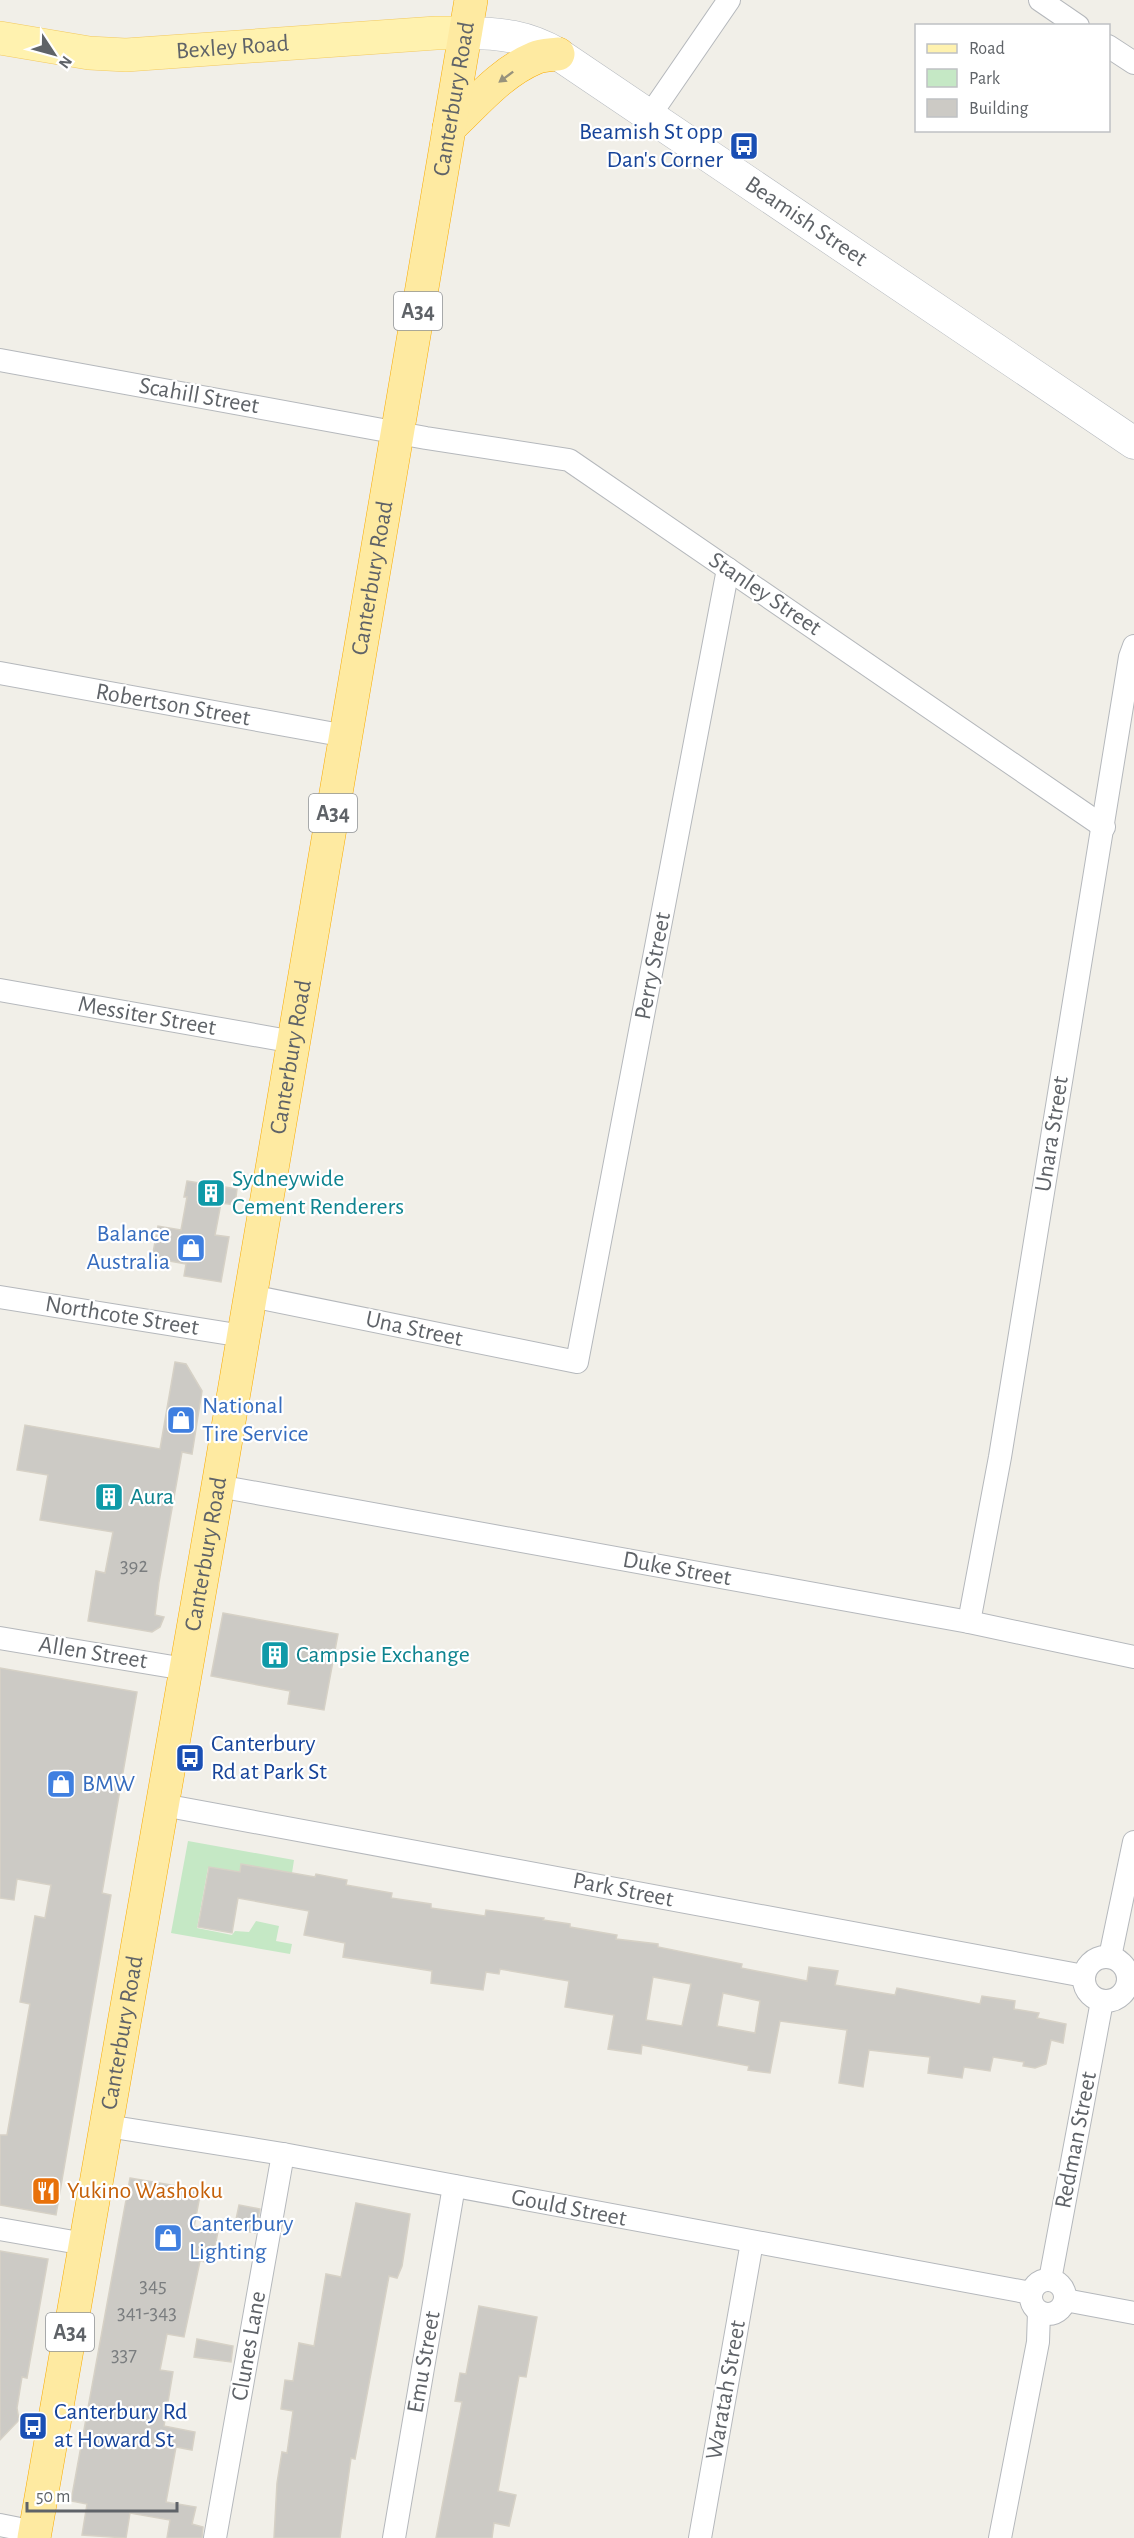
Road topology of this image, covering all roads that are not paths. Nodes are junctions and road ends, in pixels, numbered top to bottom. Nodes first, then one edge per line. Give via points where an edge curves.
1 (471, 0) edge
2 (729, 0) edge
3 (1040, 0) edge
4 (1075, 24) edge
5 (465, 33) junction
6 (0, 38) edge
7 (1110, 47) edge
8 (558, 54) junction
9 (1134, 63) edge
10 (650, 116) junction
11 (449, 128) junction
12 (0, 360) edge
13 (398, 432) junction
14 (1134, 443) edge
15 (728, 569) junction
16 (1134, 646) edge
17 (0, 673) edge
18 (346, 736) junction
19 (1104, 827) junction
20 (0, 990) edge
21 (294, 1042) junction
22 (251, 1296) junction
23 (0, 1297) edge
24 (243, 1336) junction
25 (577, 1362) joint
26 (218, 1486) junction
27 (969, 1622) junction
28 (0, 1638) edge
29 (1134, 1657) edge
30 (185, 1669) junction
31 (163, 1804) junction
32 (1134, 1842) edge
33 (1110, 1957) junction
34 (1084, 1976) junction
35 (1131, 1985) edge
36 (1102, 2001) junction
37 (107, 2126) junction
38 (283, 2154) junction
39 (454, 2186) junction
40 (0, 2229) edge
41 (752, 2242) junction
42 (85, 2244) junction
43 (1050, 2280) junction
44 (1065, 2300) junction
45 (1035, 2302) junction
46 (1134, 2313) edge
47 (0, 2525) edge
48 (35, 2535) edge
49 (215, 2538) edge
50 (394, 2538) edge
51 (700, 2538) edge
52 (1000, 2538) edge

1 - 5 highway, Canterbury Road / A34
2 - 10 street
3 - 4 street
5 - 6 main road, Bexley Road via 126,55
5 - 8 main road, Beamish Street via 523,38
5 - 11 highway, Canterbury Road / A34
7 - 9 street
8 - 10 main road, Beamish Street
8 -> 11 highway via 536,58 519,67
10 - 14 main road, Beamish Street
11 - 13 highway, Canterbury Road / A34
12 - 13 street, Scahill Street
13 - 15 street, Stanley Street via 569,460
13 - 18 highway, Canterbury Road / A34
15 - 19 street, Stanley Street
15 - 25 street, Perry Street
16 - 19 street, Unara Street
17 - 18 street, Robertson Street
18 - 21 highway, Canterbury Road / A34
19 - 27 street, Unara Street via 1002,1446
20 - 21 street, Messiter Street
21 - 22 highway, Canterbury Road / A34
22 - 24 highway, Canterbury Road / A34
22 - 25 street, Una Street
23 - 24 street, Northcote Street
24 - 26 highway, Canterbury Road / A34
26 - 27 street, Duke Street
26 - 30 highway, Canterbury Road / A34
27 - 29 street, Duke Street
28 - 30 street, Allen Street
30 - 31 highway, Canterbury Road / A34
31 - 34 street, Park Street
31 - 37 highway, Canterbury Road / A34
32 - 33 street
33 - 34 street via 1096,1959
33 - 35 street via 1123,1964
34 - 36 street via 1087,1991
35 - 36 street via 1120,1997
36 - 43 street, Redman Street
37 - 38 street, Gould Street
37 - 42 highway, Canterbury Road / A34
38 - 39 street, Gould Street
38 - 49 street, Clunes Lane
39 - 41 street, Gould Street
39 - 50 street, Emu Street
40 - 42 street
41 - 45 street, Gould Street
41 - 51 street, Waratah Street
42 - 48 highway, Canterbury Road / A34
43 - 44 street via 1063,2289
43 - 45 street via 1040,2281
44 - 45 street via 1057,2312 1048,2315
44 - 46 street
45 - 52 street via 1038,2342
47 - 48 street

